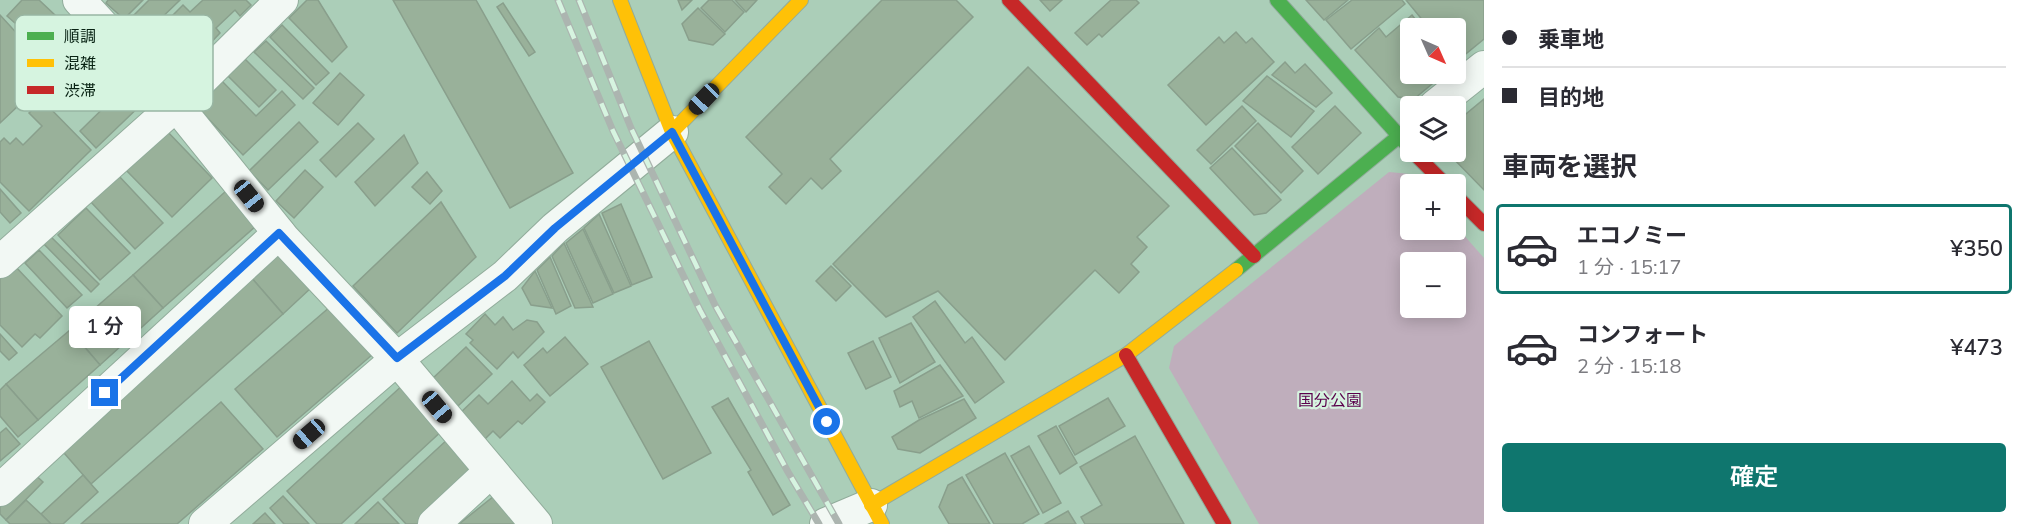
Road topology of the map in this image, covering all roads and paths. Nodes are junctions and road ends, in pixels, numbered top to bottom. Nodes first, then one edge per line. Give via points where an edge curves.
1 (79, 0) edge
2 (282, 0) edge
3 (620, 0) edge
4 (801, 0) edge
5 (1009, 0) edge
6 (1277, 0) edge
7 (93, 15) edge
8 (1484, 67) edge
9 (213, 68) edge
10 (1448, 96) edge
11 (169, 111) edge
12 (181, 111) edge
13 (672, 132) junction
14 (1400, 132) edge
15 (1400, 147) edge
16 (1426, 162) edge
17 (1436, 174) edge
18 (1466, 206) edge
19 (1484, 224) edge
20 (279, 233) junction
21 (6, 245) edge
22 (1254, 256) junction
23 (1126, 355) junction
24 (397, 358) junction
25 (491, 471) junction
26 (0, 490) edge
27 (876, 514) edge
28 (205, 524) edge
29 (434, 524) edge
30 (536, 524) edge
31 (826, 524) edge
32 (1224, 524) edge

1 - 7 street
2 - 9 street
3 - 13 street
4 - 13 street
5 - 22 street
6 - 14 street
8 - 10 street
11 - 21 street
12 - 20 street
13 - 24 street via 555,228 505,276
13 - 27 street
15 - 22 street
16 - 17 street
18 - 19 street
20 - 24 street
20 - 26 street
22 - 23 street
23 - 27 street
23 - 32 street
24 - 25 street
24 - 28 street
25 - 29 street
25 - 30 street
27 - 31 street

